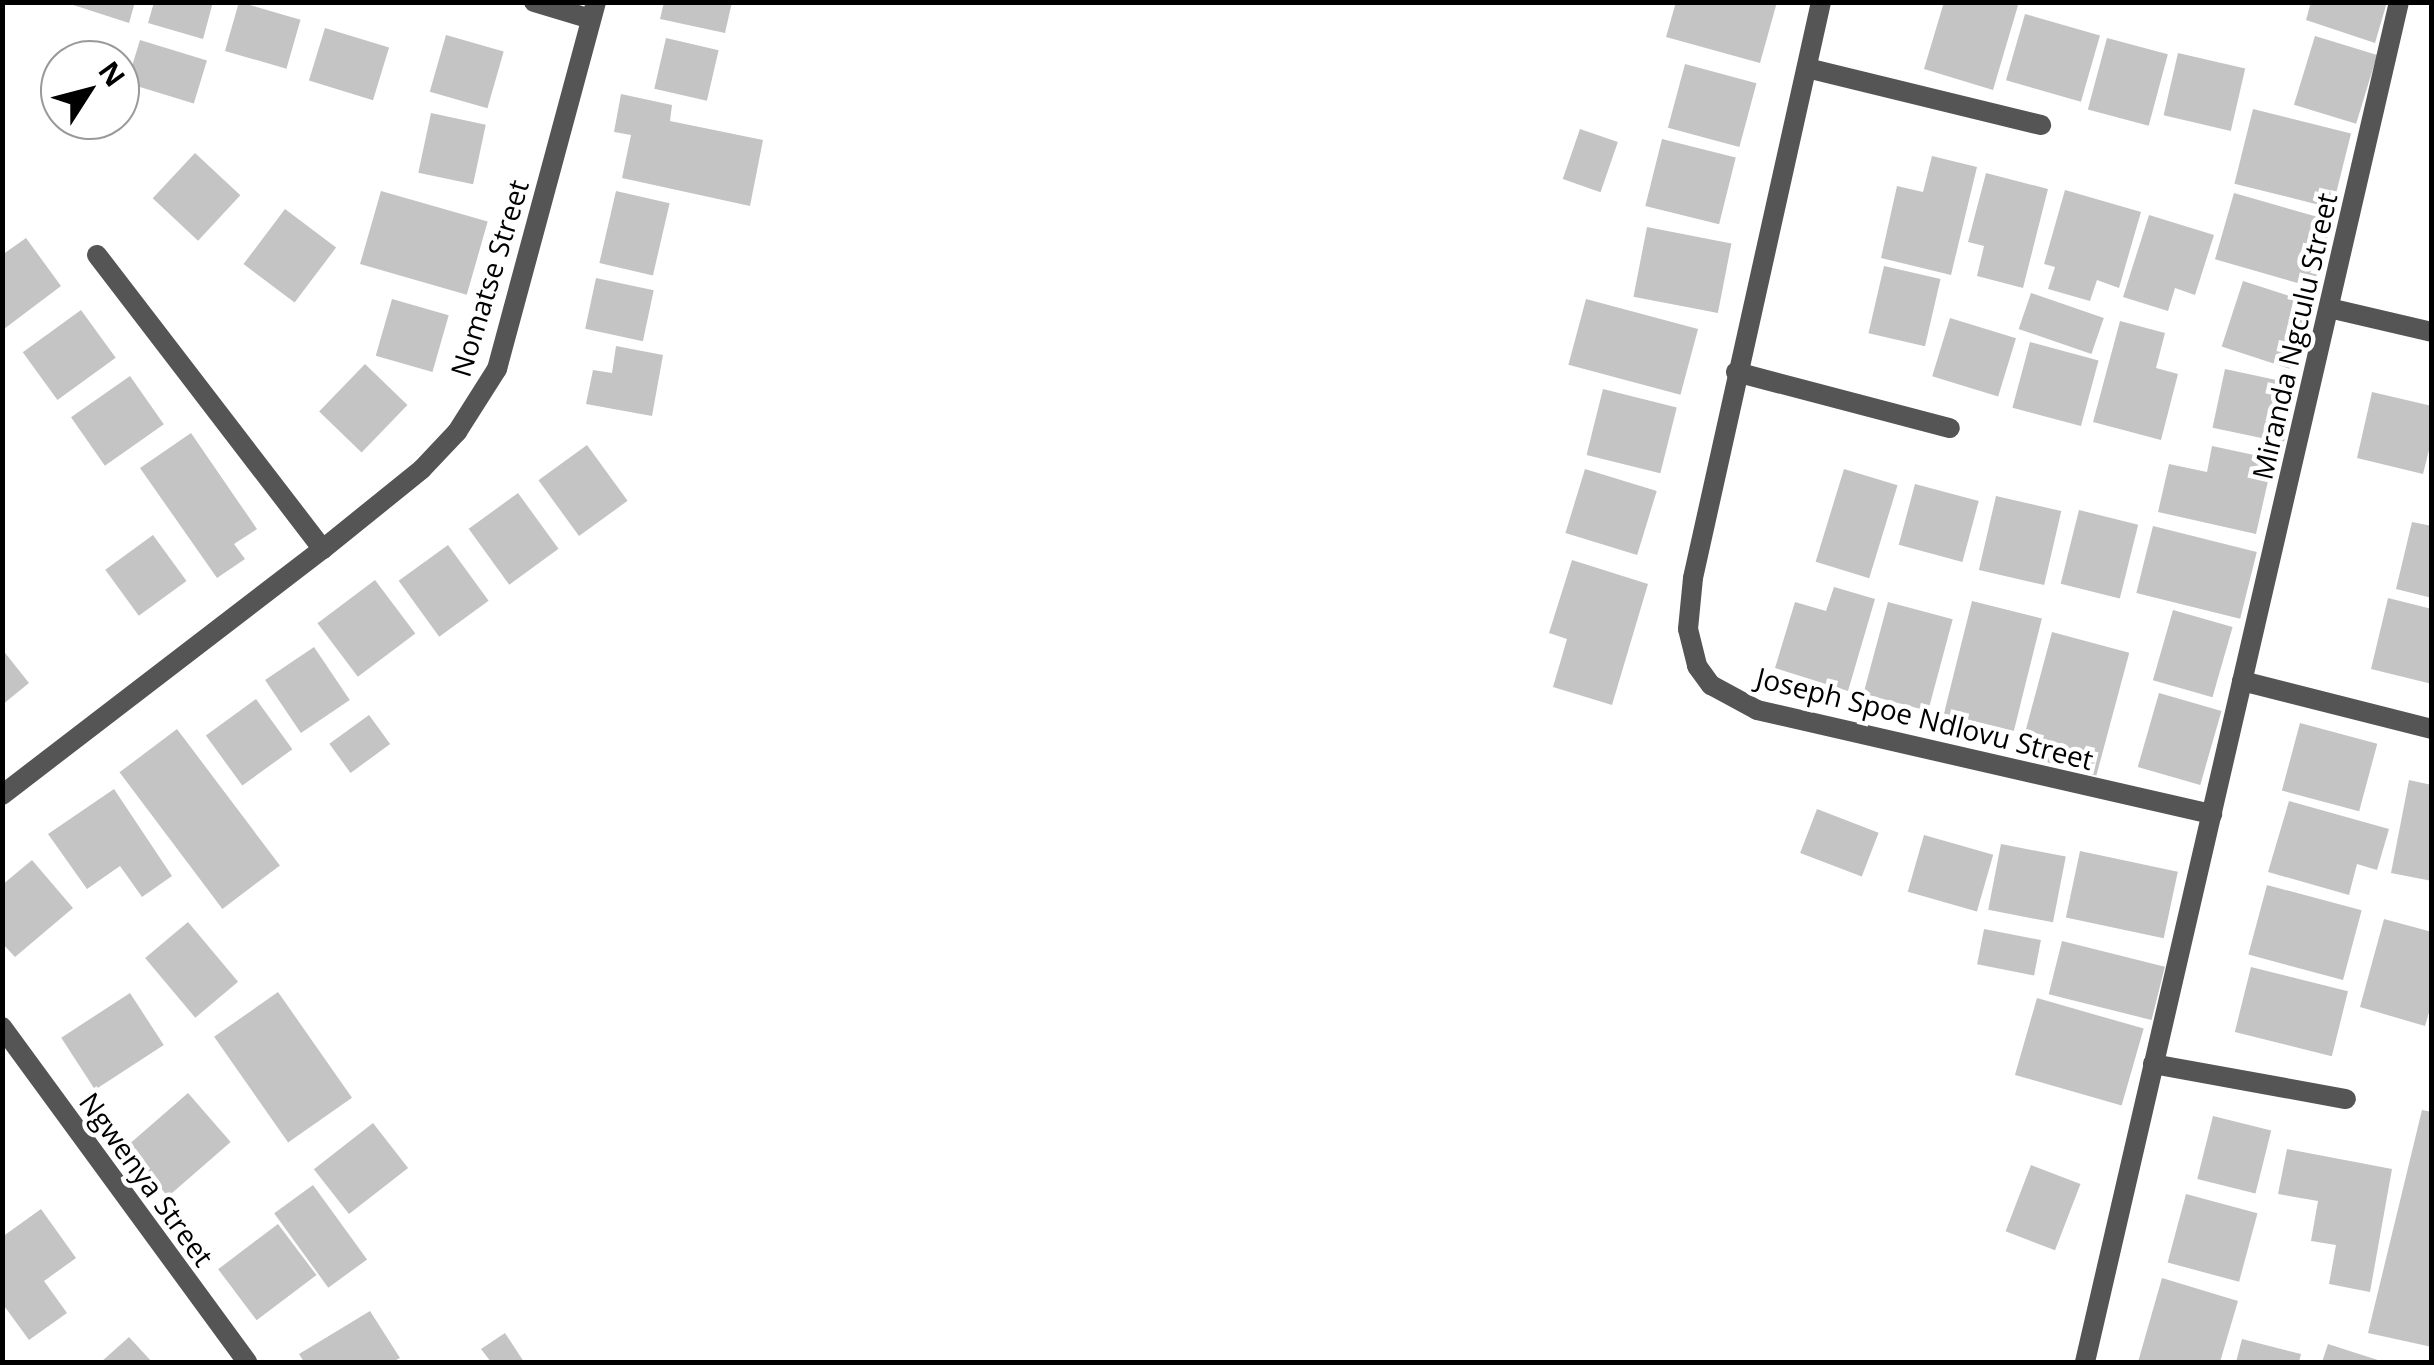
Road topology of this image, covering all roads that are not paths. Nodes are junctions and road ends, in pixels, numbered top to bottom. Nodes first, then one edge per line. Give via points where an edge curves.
1 (534, 2) edge
2 (1821, 2) edge
3 (2399, 2) edge
4 (594, 11) edge
5 (1807, 68) junction
6 (2041, 124) dead end
7 (97, 254) dead end
8 (2329, 308) junction
9 (2432, 332) edge
10 (1736, 372) junction
11 (1950, 428) dead end
12 (323, 549) junction
13 (2242, 681) junction
14 (2432, 729) edge
15 (2, 795) edge
16 (2212, 814) junction
17 (2, 1027) edge
18 (2152, 1064) junction
19 (2346, 1098) dead end
20 (247, 1362) edge
21 (2085, 1362) edge

1 - 4 street, Nomatse Street
2 - 5 street, Joseph Spoe Ndlovu Street
3 - 8 street, Miranda Ngculu Street
4 - 12 street, Nomatse Street via 496,369 457,432 422,469
5 - 6 street
5 - 10 street, Joseph Spoe Ndlovu Street
7 - 12 street
8 - 9 street
8 - 13 street, Miranda Ngculu Street
10 - 11 street
10 - 16 street, Joseph Spoe Ndlovu Street via 1689,607 1690,648 1711,685 1757,710
12 - 15 street, Nomatse Street
13 - 14 street
13 - 16 street, Miranda Ngculu Street
16 - 18 street, Miranda Ngculu Street
17 - 20 street, Ngwenya Street
18 - 19 street
18 - 21 street, Miranda Ngculu Street

